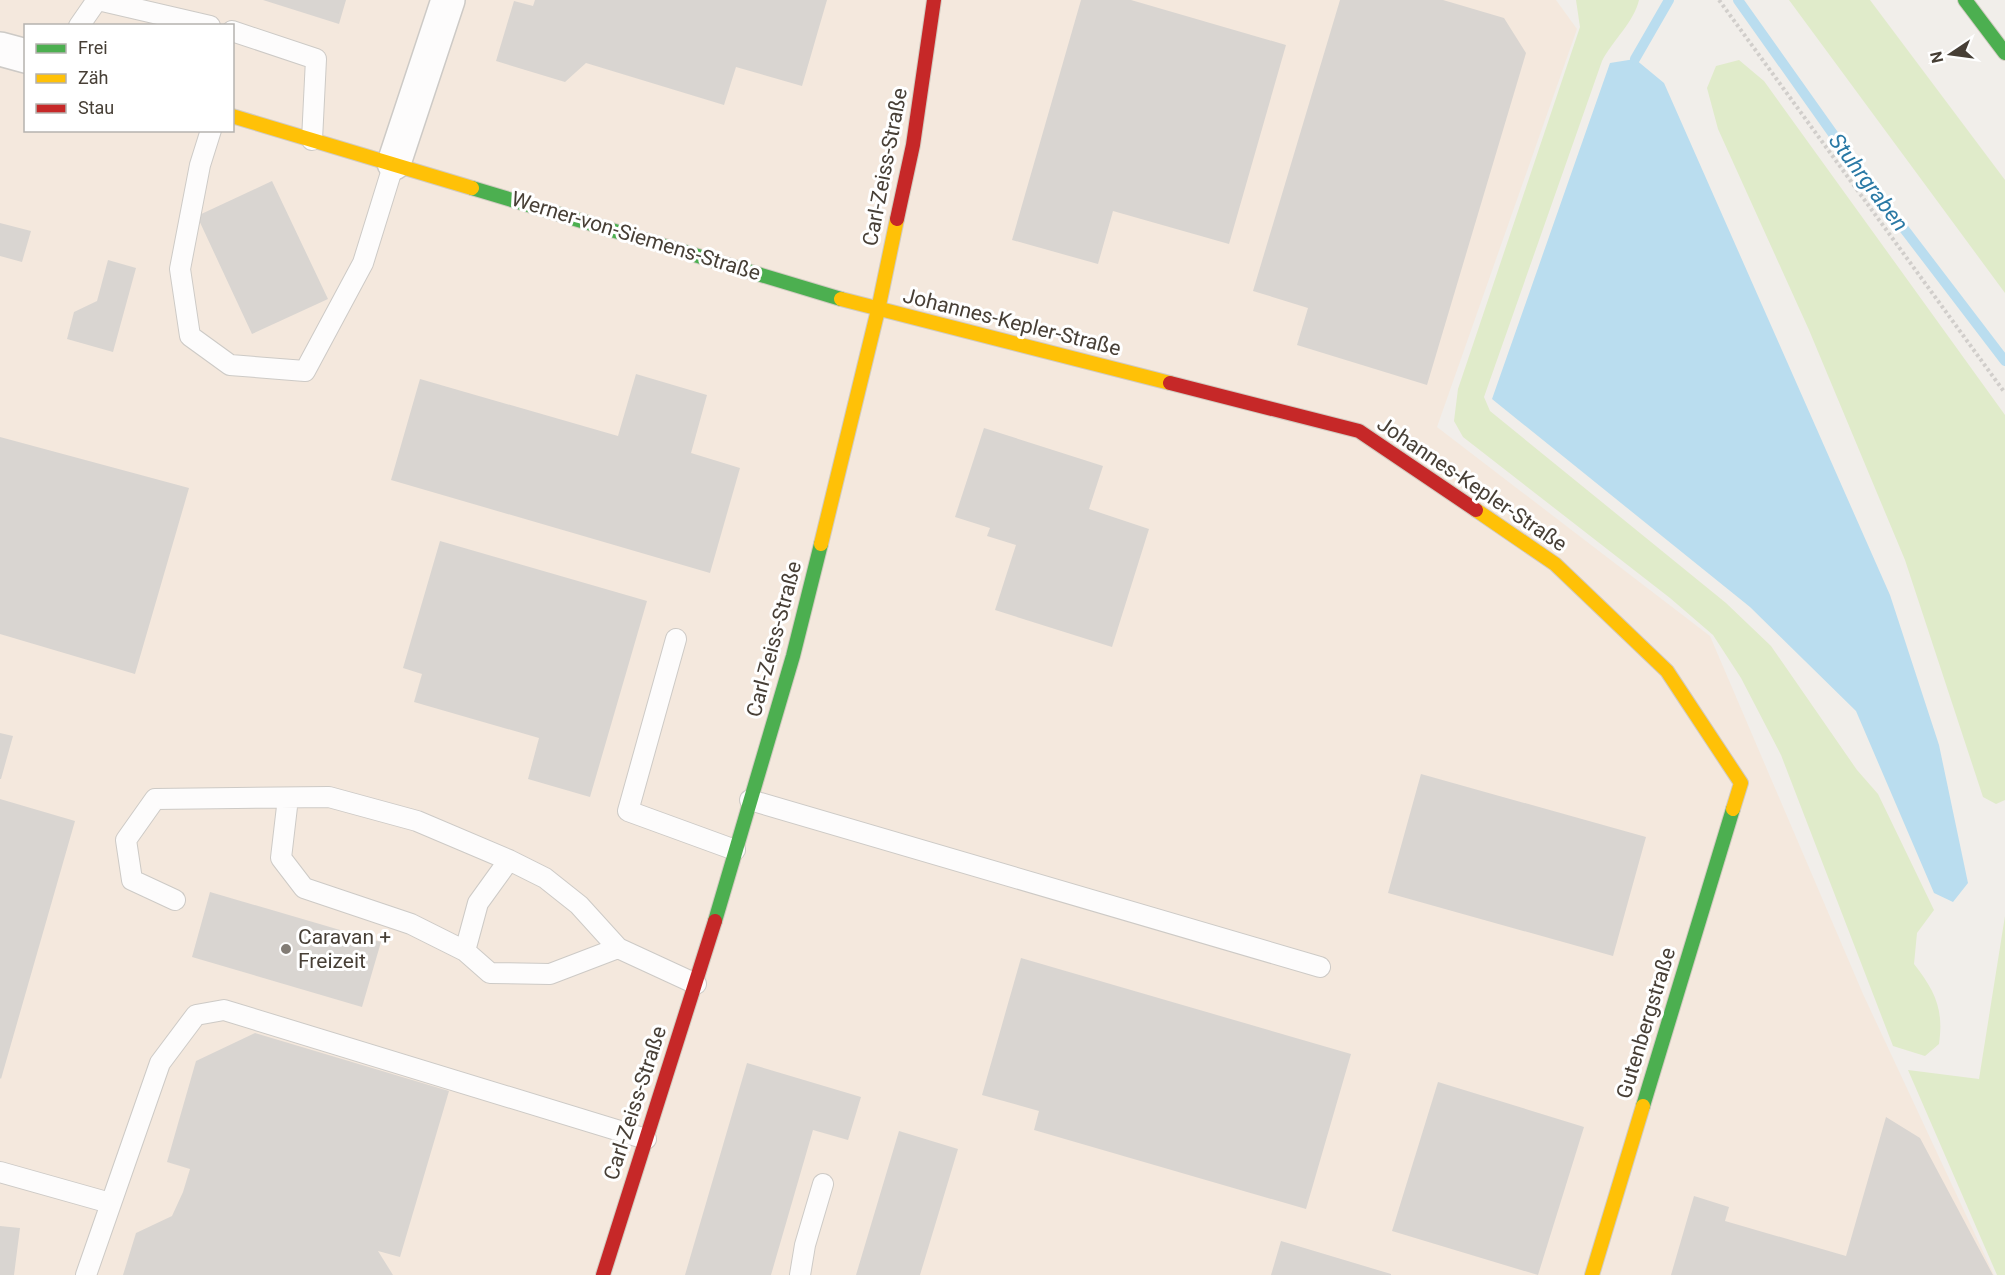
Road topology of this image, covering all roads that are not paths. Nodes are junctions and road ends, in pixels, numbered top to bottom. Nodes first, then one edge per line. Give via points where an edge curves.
1 (97, 0) edge
2 (448, 0) edge
3 (933, 0) edge
4 (1965, 0) edge
5 (80, 24) edge
6 (201, 24) edge
7 (234, 33) edge
8 (0, 49) edge
9 (2005, 53) edge
10 (24, 55) edge
11 (234, 117) edge
12 (210, 132) edge
13 (312, 140) junction
14 (394, 163) junction
15 (878, 310) junction
16 (676, 639) dead end
17 (1741, 783) joint
18 (288, 798) junction
19 (750, 800) junction
20 (735, 850) junction
21 (509, 860) junction
22 (175, 900) dead end
23 (618, 948) junction
24 (465, 951) junction
25 (1320, 966) dead end
26 (696, 984) junction
27 (646, 1139) junction
28 (0, 1172) edge
29 (823, 1184) dead end
30 (110, 1203) junction
31 (86, 1275) edge
32 (603, 1275) edge
33 (800, 1275) edge
34 (1592, 1275) edge

1 - 5 lane
1 - 6 lane
2 - 14 street
3 - 15 main road, Carl-Zeiss-Straße via 913,145
4 - 9 main road
7 - 13 lane via 316,59
8 - 10 street
11 - 13 main road, Werner-von-Siemens-Straße
12 - 14 lane via 180,269 190,336 230,365 305,370 363,263
13 - 14 main road, Werner-von-Siemens-Straße
14 - 15 main road, Werner-von-Siemens-Straße
15 - 17 main road, Johannes-Kepler-Straße via 1359,431 1555,564 1667,671
15 - 19 main road, Carl-Zeiss-Straße via 793,656
16 - 20 lane via 628,811
17 - 34 main road, Gutenbergstraße
18 - 21 lane via 328,798 417,821
18 - 22 lane via 155,799 126,840 132,880
18 - 24 lane via 281,858 304,888 411,924
19 - 20 main road, Carl-Zeiss-Straße
19 - 25 lane
20 - 26 main road, Carl-Zeiss-Straße
21 - 23 lane via 545,878 579,905
21 - 24 lane via 478,903
23 - 24 lane via 550,974 490,973
23 - 26 lane
26 - 27 main road, Carl-Zeiss-Straße
27 - 30 lane via 224,1010 196,1015 159,1063
27 - 32 main road, Carl-Zeiss-Straße
28 - 30 lane
29 - 33 lane
30 - 31 lane

